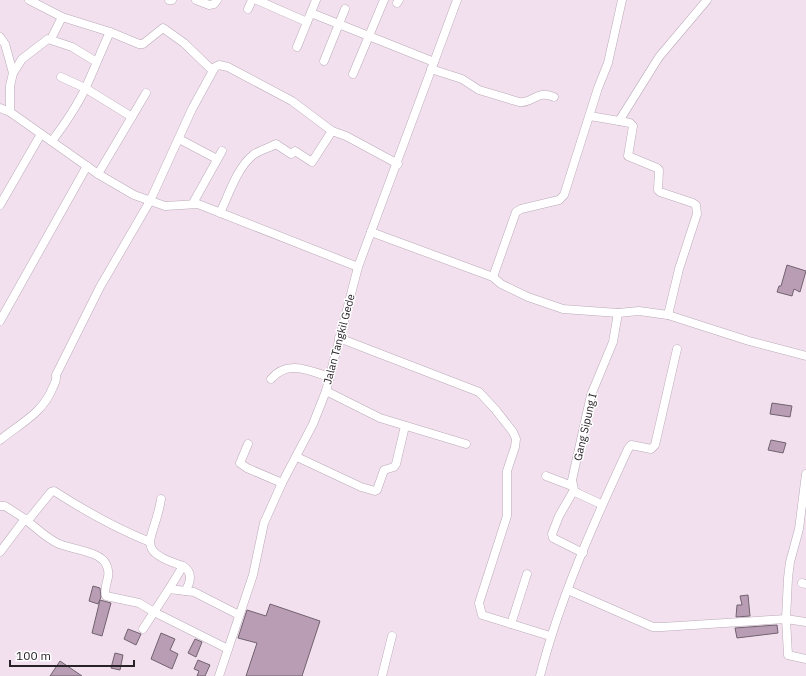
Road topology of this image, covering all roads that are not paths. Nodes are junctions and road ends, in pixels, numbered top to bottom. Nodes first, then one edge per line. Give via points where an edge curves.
1 (29, 0) edge
2 (196, 0) edge
3 (217, 0) edge
4 (252, 0) edge
5 (257, 0) edge
6 (316, 0) edge
7 (384, 0) edge
8 (457, 0) edge
9 (622, 0) edge
10 (707, 0) edge
11 (248, 9) dead end
12 (345, 9) dead end
13 (311, 13) junction
14 (62, 17) junction
15 (307, 22) junction
16 (339, 24) junction
17 (110, 32) junction
18 (368, 36) junction
19 (0, 37) edge
20 (51, 39) junction
21 (297, 47) dead end
22 (95, 61) junction
23 (324, 61) dead end
24 (432, 66) junction
25 (212, 70) junction
26 (13, 73) junction
27 (353, 74) dead end
28 (61, 77) dead end
29 (85, 88) junction
30 (146, 93) dead end
31 (554, 97) dead end
32 (0, 108) edge
33 (10, 112) junction
34 (590, 116) junction
35 (132, 117) junction
36 (619, 121) junction
37 (332, 131) junction
38 (41, 134) junction
39 (179, 139) junction
40 (52, 141) junction
41 (222, 151) dead end
42 (217, 159) junction
43 (398, 164) junction
44 (87, 166) junction
45 (98, 174) junction
46 (150, 201) junction
47 (194, 203) junction
48 (0, 205) edge
49 (220, 213) junction
50 (371, 232) junction
51 (358, 267) junction
52 (493, 277) junction
53 (618, 313) junction
54 (668, 315) junction
55 (0, 321) edge
56 (339, 338) junction
57 (677, 349) dead end
58 (806, 356) edge
59 (329, 377) junction
60 (271, 379) dead end
61 (326, 391) junction
62 (405, 426) junction
63 (0, 440) edge
64 (248, 444) dead end
65 (466, 444) dead end
66 (297, 457) junction
67 (806, 474) edge
68 (546, 476) dead end
69 (282, 483) junction
70 (573, 488) junction
71 (161, 499) dead end
72 (601, 504) junction
73 (0, 506) edge
74 (25, 519) junction
75 (150, 542) junction
76 (0, 552) edge
77 (583, 553) junction
78 (183, 566) junction
79 (526, 574) dead end
80 (168, 589) junction
81 (568, 590) junction
82 (185, 591) junction
83 (154, 612) junction
84 (238, 615) junction
85 (786, 619) junction
86 (806, 622) edge
87 (511, 624) junction
88 (143, 629) dead end
89 (392, 636) dead end
90 (550, 636) junction
91 (228, 649) junction
92 (806, 659) edge
93 (219, 676) edge
94 (382, 676) edge
95 (540, 676) edge

1 - 14 street
2 - 3 street via 209,5
4 - 11 street
5 - 15 street
6 - 13 street
7 - 18 street
8 - 24 street, Jalan Tangkil Gede
9 - 34 street via 609,57
10 - 36 street via 659,57
12 - 16 street
13 - 15 street
13 - 16 street
14 - 17 street
14 - 20 street
15 - 21 street
16 - 18 street
16 - 23 street
17 - 22 street
17 - 25 street via 143,44 163,28 184,43
18 - 24 street
18 - 27 street
19 - 26 street via 5,44
20 - 22 street via 72,47
20 - 26 street via 45,40 29,52
22 - 29 street
24 - 31 street via 462,79 479,90 519,102 540,95
24 - 43 street, Jalan Tangkil Gede
25 - 37 street via 219,66 228,67 292,102
25 - 39 street
26 - 33 street
28 - 29 street
29 - 35 street
29 - 40 street
30 - 35 street
32 - 33 street
33 - 38 street
34 - 36 street
34 - 52 street via 564,195 559,200 521,208 516,212
35 - 45 street
36 - 54 street via 633,126 628,156 659,170 658,190 693,204 697,209
37 - 43 street
37 - 49 street via 312,162 295,152 291,154 277,143 253,155 239,173
38 - 40 street
38 - 48 street
39 - 42 street
39 - 46 street
40 - 44 street
41 - 42 street
42 - 47 street
43 - 50 street, Jalan Tangkil Gede
44 - 45 street
44 - 55 street
45 - 46 street via 134,195
46 - 47 street via 165,206
46 - 63 street via 100,287 56,375 49,398
47 - 49 street
49 - 51 street
50 - 51 street, Jalan Tangkil Gede
50 - 52 street
51 - 56 street, Jalan Tangkil Gede
52 - 53 street via 501,284 528,297 563,309
53 - 54 street via 639,311
53 - 70 street, Gang Sipung I via 613,342 589,404
54 - 58 street
56 - 59 street, Jalan Tangkil Gede
56 - 87 street via 479,392 513,432 516,443 507,471 506,522 479,603 482,615
57 - 72 street via 655,445 651,449 631,445
59 - 60 street via 294,368 277,371
59 - 61 street, Jalan Tangkil Gede
61 - 62 street via 380,418
61 - 66 street, Jalan Tangkil Gede
62 - 65 street
62 - 66 street via 396,464 394,468 384,470 375,491
64 - 69 street via 240,463
66 - 69 street, Jalan Tangkil Gede
67 - 85 street via 799,529 790,562
68 - 70 street
69 - 84 street, Jalan Tangkil Gede via 264,524 253,575
70 - 72 street
70 - 77 street, Gang Sipung I via 558,516 552,534 553,538
71 - 75 street
72 - 77 street
73 - 74 street via 5,506
74 - 75 street via 32,517 53,491 121,530
74 - 76 street
74 - 83 street via 57,544 96,555 106,562 110,572 106,596 139,603
75 - 78 street via 152,552
77 - 81 street
78 - 80 street
78 - 82 street via 190,575 190,582
79 - 87 street
80 - 82 street
80 - 83 street
81 - 85 street via 652,626
81 - 90 street
82 - 84 street via 194,592
83 - 88 street
83 - 91 street
84 - 91 street, Jalan Tangkil Gede
85 - 86 street
85 - 92 street via 788,655
87 - 90 street
89 - 94 street
90 - 95 street
91 - 93 street, Jalan Tangkil Gede

